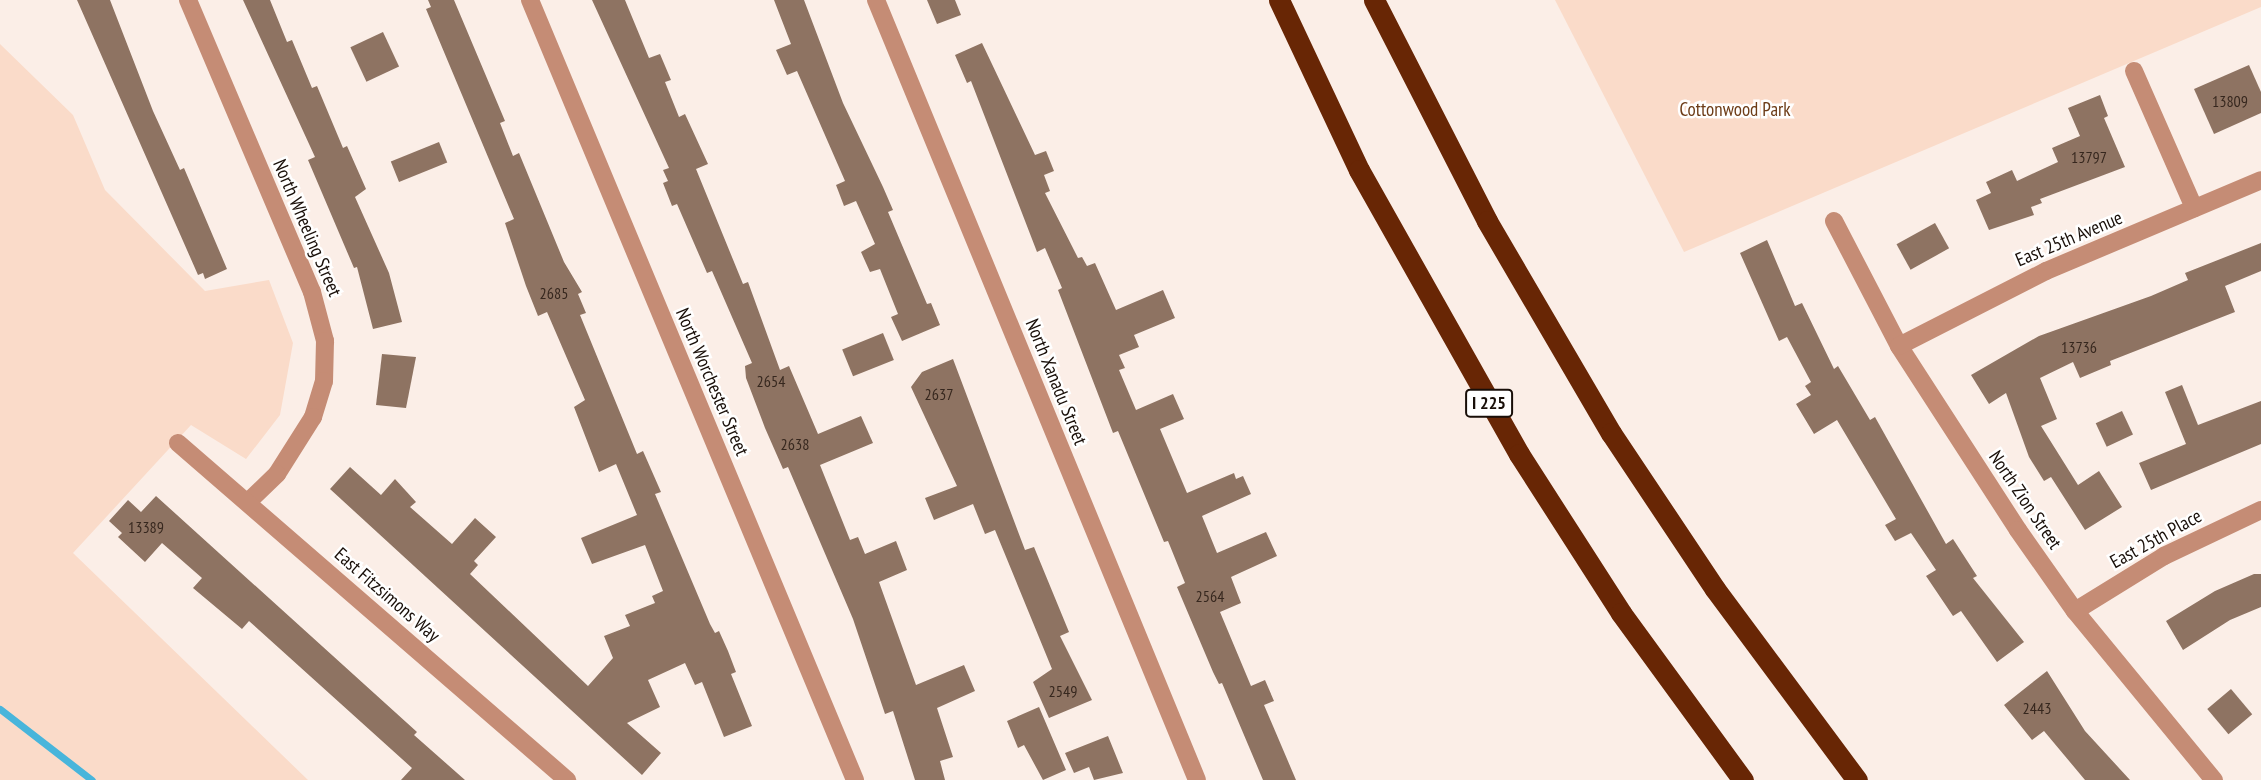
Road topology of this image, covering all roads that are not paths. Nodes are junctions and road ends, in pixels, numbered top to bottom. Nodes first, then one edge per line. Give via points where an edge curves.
1 (188, 0) edge
2 (530, 0) edge
3 (876, 0) edge
4 (1279, 0) edge
5 (1374, 0) edge
6 (2134, 71) dead end
7 (2261, 180) edge
8 (2194, 208) junction
9 (1834, 221) dead end
10 (1899, 346) junction
11 (178, 443) dead end
12 (248, 502) junction
13 (2261, 510) edge
14 (2075, 611) junction
15 (567, 780) edge
16 (855, 780) edge
17 (1197, 780) edge
18 (1743, 780) edge
19 (1857, 780) edge
20 (2214, 780) edge

1 - 12 street, North Wheeling Street via 312,292 325,341 324,381 313,417 276,474
2 - 16 street, North Worchester Street
3 - 17 street, North Xanadu Street
4 - 18 highway, I 225 via 1359,170 1484,395 1614,602
5 - 19 highway via 1481,210 1597,411 1709,580
6 - 8 street
7 - 8 street, East 25th Avenue
8 - 10 street, East 25th Avenue via 2014,286
9 - 10 street, North Zion Street
10 - 14 street, North Zion Street
11 - 12 street, East Fitzsimons Way
12 - 15 street, East Fitzsimons Way
13 - 14 street, East 25th Place via 2189,542
14 - 20 street, North Zion Street

